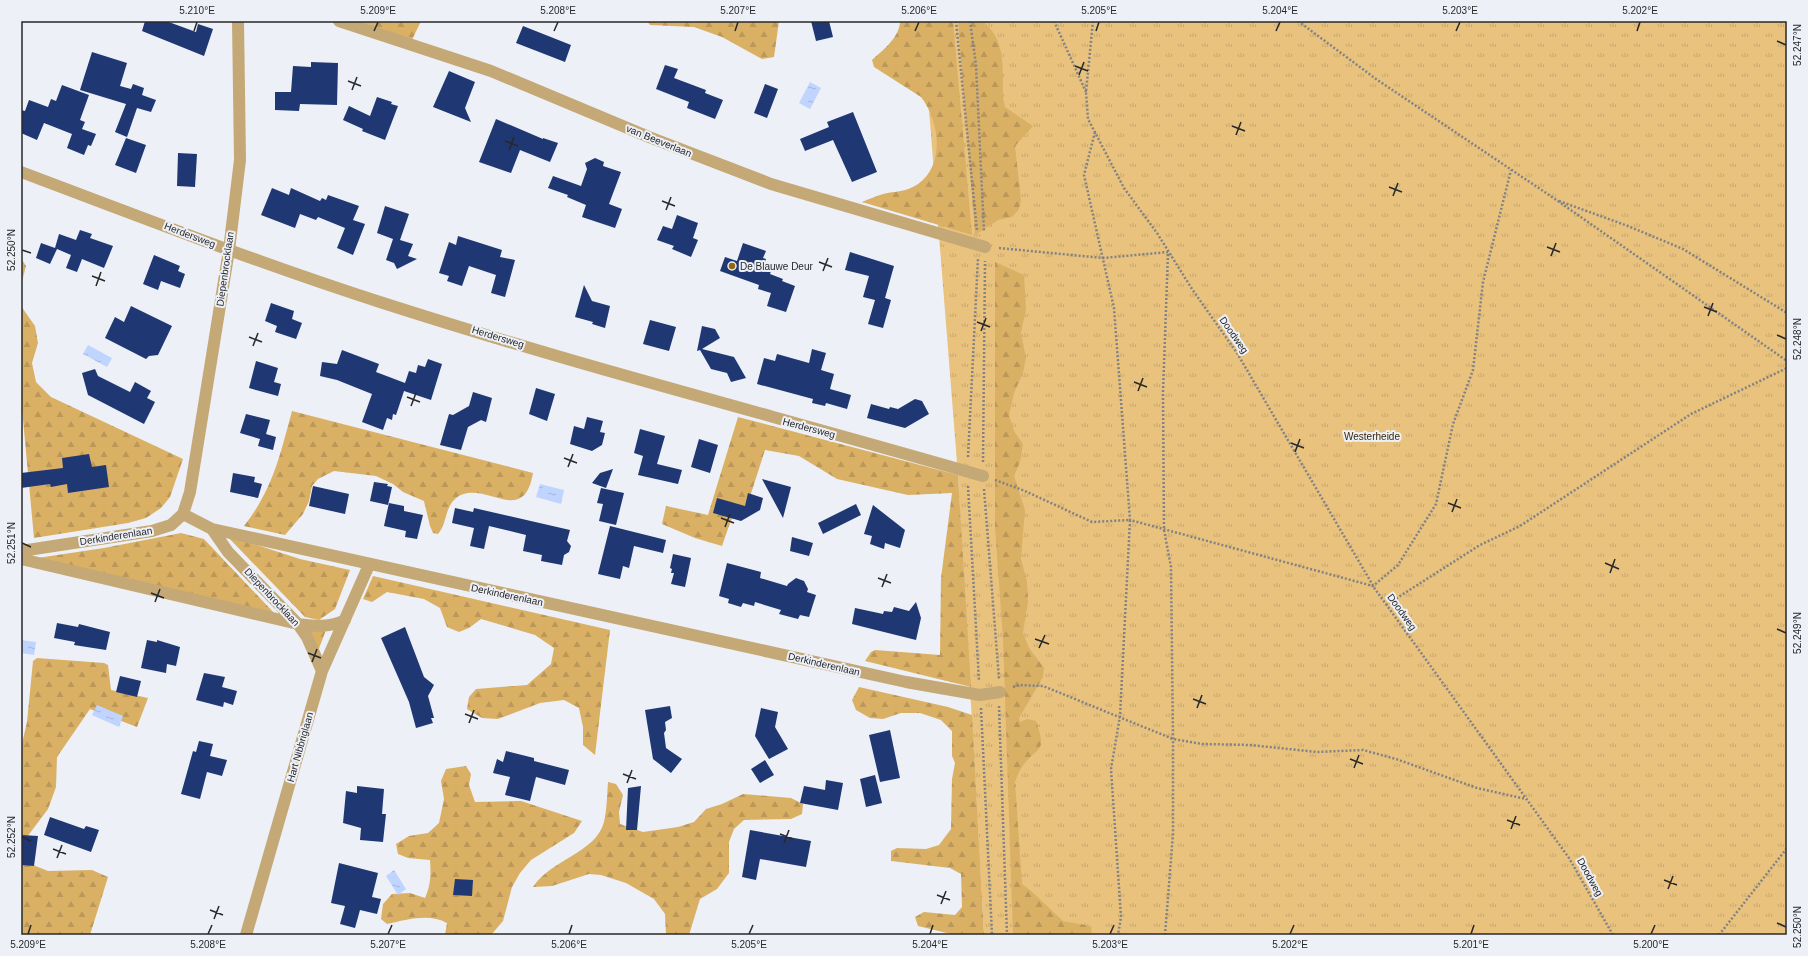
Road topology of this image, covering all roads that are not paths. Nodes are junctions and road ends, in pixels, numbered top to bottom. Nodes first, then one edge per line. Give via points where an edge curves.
1 (238, 21) edge
2 (338, 21) edge
3 (21, 172) edge
4 (985, 246) road end
5 (229, 250) junction
6 (983, 476) road end
7 (183, 514) junction
8 (212, 529) junction
9 (21, 551) edge
10 (21, 560) edge
11 (370, 565) junction
12 (345, 620) junction
13 (298, 624) junction
14 (322, 671) junction
15 (1000, 692) road end
16 (246, 935) edge

1 - 5 street, Diepenbrocklaan via 240,160
2 - 4 street, van Beeverlaan via 491,71 649,137 771,184
3 - 5 street, Herdersweg
5 - 6 street, Herdersweg via 383,303 723,404
5 - 7 street, Diepenbrocklaan via 190,492
7 - 8 street, Derkinderenlaan
7 - 9 street, Derkinderenlaan via 171,525 152,531
8 - 11 street, Derkinderenlaan
8 - 13 street, Diepenbrocklaan via 228,552
10 - 13 street
11 - 12 street, Hart Nibbriglaan
11 - 15 street, Derkinderenlaan via 906,682 980,695
12 - 13 street via 320,627
12 - 14 street, Hart Nibbriglaan
13 - 14 street, Diepenbrocklaan via 307,636
14 - 16 street, Hart Nibbriglaan

